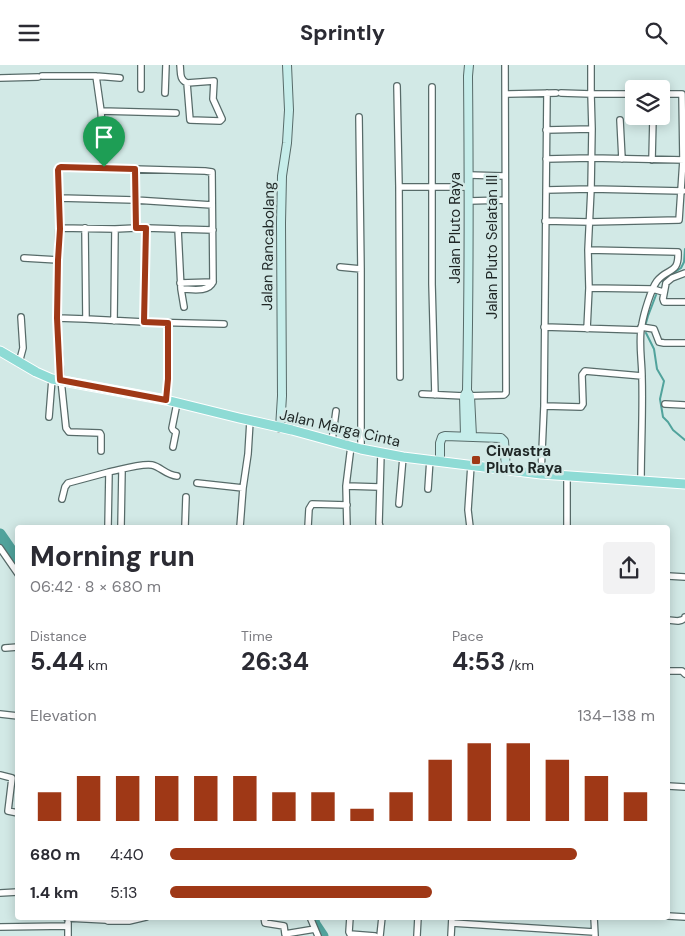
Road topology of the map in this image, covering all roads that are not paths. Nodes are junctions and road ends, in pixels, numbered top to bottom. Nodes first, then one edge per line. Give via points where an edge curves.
1 (142, 65) edge
2 (166, 65) edge
3 (180, 65) edge
4 (287, 65) edge
5 (469, 65) edge
6 (505, 65) edge
7 (591, 65) edge
8 (96, 76) junction
9 (120, 77) dead end
10 (0, 78) edge
11 (187, 83) junction
12 (397, 87) dead end
13 (432, 87) dead end
14 (141, 89) dead end
15 (166, 93) dead end
16 (547, 93) junction
17 (505, 94) junction
18 (591, 94) junction
19 (625, 94) edge
20 (670, 94) edge
21 (684, 94) edge
22 (101, 111) junction
23 (176, 113) dead end
24 (359, 117) dead end
25 (620, 120) dead end
26 (652, 125) edge
27 (592, 129) junction
28 (546, 130) junction
29 (684, 133) edge
30 (592, 158) junction
31 (546, 159) junction
32 (622, 159) junction
33 (652, 160) junction
34 (684, 160) edge
35 (104, 167) junction
36 (135, 169) junction
37 (469, 175) junction
38 (504, 176) junction
39 (399, 187) junction
40 (431, 187) junction
41 (469, 187) junction
42 (591, 189) junction
43 (546, 190) junction
44 (683, 191) edge
45 (59, 198) junction
46 (135, 200) junction
47 (469, 201) junction
48 (504, 201) junction
49 (212, 205) junction
50 (682, 220) edge
51 (545, 221) junction
52 (589, 222) junction
53 (136, 228) junction
54 (146, 228) junction
55 (60, 229) junction
56 (85, 229) junction
57 (115, 229) junction
58 (178, 229) junction
59 (213, 230) junction
60 (588, 250) junction
61 (24, 258) dead end
62 (58, 260) junction
63 (340, 267) dead end
64 (361, 269) junction
65 (683, 275) edge
66 (181, 286) junction
67 (589, 288) junction
68 (653, 289) junction
69 (664, 292) junction
70 (685, 302) edge
71 (184, 307) dead end
72 (21, 317) dead end
73 (57, 318) junction
74 (86, 319) junction
75 (114, 321) junction
76 (144, 322) junction
77 (168, 323) junction
78 (224, 324) dead end
79 (544, 327) junction
80 (586, 329) junction
81 (641, 329) junction
82 (685, 343) edge
83 (0, 351) edge
84 (19, 363) junction
85 (642, 376) junction
86 (400, 377) dead end
87 (56, 379) junction
88 (422, 394) dead end
89 (467, 394) junction
90 (435, 395) junction
91 (166, 400) junction
92 (177, 403) junction
93 (665, 404) dead end
94 (685, 405) edge
95 (544, 406) junction
96 (336, 411) dead end
97 (49, 417) dead end
98 (244, 420) junction
99 (286, 429) junction
100 (468, 436) junction
101 (332, 441) junction
102 (351, 446) junction
103 (173, 447) dead end
104 (361, 449) junction
105 (101, 451) dead end
106 (381, 453) junction
107 (403, 457) junction
108 (435, 460) junction
109 (471, 465) junction
110 (122, 469) junction
111 (506, 469) junction
112 (108, 472) junction
113 (541, 474) junction
114 (567, 475) junction
115 (177, 476) dead end
116 (641, 481) junction
117 (197, 483) dead end
118 (685, 483) edge
119 (346, 486) junction
120 (379, 487) junction
121 (242, 488) junction
122 (428, 489) dead end
123 (186, 497) dead end
124 (62, 499) dead end
125 (399, 504) dead end
126 (347, 505) junction
127 (108, 525) edge
128 (121, 525) edge
129 (186, 525) edge
130 (240, 525) edge
131 (308, 525) edge
132 (347, 525) edge
133 (380, 525) edge
134 (470, 525) edge
135 (566, 525) edge
136 (0, 548) edge
137 (15, 570) edge
138 (670, 576) edge
139 (685, 577) edge
140 (685, 617) edge
141 (670, 620) edge
142 (15, 647) edge
143 (5, 648) dead end
144 (670, 671) edge
145 (685, 674) edge
146 (0, 714) edge
147 (15, 716) edge
148 (0, 775) edge
149 (670, 786) edge
150 (685, 787) edge
151 (15, 812) edge
152 (15, 892) edge
153 (0, 893) edge
154 (670, 916) edge
155 (685, 917) edge
156 (67, 920) edge
157 (107, 920) edge
158 (133, 920) edge
159 (264, 920) edge
160 (311, 920) edge
161 (350, 920) edge
162 (382, 920) edge
163 (418, 920) edge
164 (452, 920) edge
165 (594, 920) edge
166 (68, 926) junction
167 (0, 927) edge
168 (315, 929) junction
169 (594, 934) edge
170 (68, 936) edge
171 (318, 936) edge
172 (375, 936) edge
173 (380, 936) edge
174 (416, 936) edge
175 (451, 936) edge

1 - 14 street
2 - 15 street
3 - 11 street via 181,77
4 - 99 street, Jalan Rancabolang via 289,110 281,223 282,396
5 - 37 street, Jalan Pluto Raya
6 - 17 street, Jalan Pluto Selatan III
7 - 18 street
8 - 9 street
8 - 10 street
8 - 22 street
11 - 11 street via 191,121 220,121 222,118 214,99 214,81
12 - 39 street
13 - 40 street
16 - 17 street
16 - 18 street
16 - 28 street
17 - 38 street, Jalan Pluto Selatan III
18 - 19 street
18 - 27 street
20 - 21 street
21 - 29 street
22 - 23 street
22 - 35 street
24 - 64 street
25 - 32 street
26 - 33 street
27 - 28 street
27 - 30 street
28 - 31 street
29 - 34 street
30 - 31 street
30 - 32 street
30 - 42 street
31 - 43 street
32 - 33 street
33 - 34 street
34 - 44 street
35 - 36 street
35 - 45 street via 59,168
36 - 46 street
36 - 49 street via 210,171
37 - 38 street
37 - 41 street, Jalan Pluto Raya
38 - 48 street, Jalan Pluto Selatan III
39 - 40 street
39 - 86 street
40 - 41 street
40 - 90 street
41 - 47 street, Jalan Pluto Raya
42 - 43 street
42 - 44 street
42 - 52 street
43 - 51 street
44 - 50 street
45 - 46 street
45 - 55 street
46 - 49 street
46 - 53 street
47 - 48 street
47 - 89 street, Jalan Pluto Raya
48 - 89 street, Jalan Pluto Selatan III via 506,393
49 - 59 street
50 - 52 street
51 - 52 street
51 - 79 street
52 - 60 street
53 - 54 street
53 - 57 street
54 - 58 street
54 - 76 street
55 - 56 street
55 - 62 street
56 - 57 street
56 - 74 street
57 - 75 street
58 - 59 street
58 - 66 street
59 - 66 street via 212,282
60 - 67 street
60 - 68 street via 678,252 677,266 659,279
61 - 62 street
62 - 73 street
63 - 64 street
64 - 104 street
65 - 69 street via 666,283
66 - 71 street
67 - 68 street
67 - 80 street
68 - 69 street
68 - 81 street
69 - 70 street via 664,302
72 - 84 street via 23,348
73 - 74 street
73 - 87 street
74 - 75 street
75 - 76 street
76 - 77 street
77 - 78 street
77 - 91 street
79 - 80 street
79 - 95 street
80 - 81 street
81 - 82 street via 654,329 660,342
81 - 85 street
83 - 84 main road, Jalan Marga Cinta
84 - 87 main road, Jalan Marga Cinta
85 - 95 street via 585,371 582,373 582,406
85 - 116 street
87 - 91 main road, Jalan Marga Cinta
87 - 97 street
87 - 105 street via 67,430 100,433
88 - 90 street
89 - 90 street
89 - 100 street, Jalan Pluto Raya
91 - 92 main road, Jalan Marga Cinta
92 - 98 main road, Jalan Marga Cinta
92 - 103 street via 172,427 176,432
93 - 94 street
95 - 113 street
96 - 101 street
98 - 99 main road, Jalan Marga Cinta
98 - 121 street via 248,458
99 - 101 main road, Jalan Marga Cinta
100 - 108 street via 442,437
100 - 111 street via 503,439
101 - 102 main road, Jalan Marga Cinta
102 - 104 main road, Jalan Marga Cinta
102 - 119 street
104 - 106 main road, Jalan Marga Cinta
106 - 107 main road, Jalan Marga Cinta
106 - 120 street
107 - 108 main road, Jalan Marga Cinta
107 - 125 street
108 - 109 main road, Jalan Marga Cinta
108 - 122 street
109 - 111 main road, Jalan Marga Cinta
109 - 134 street
110 - 112 street
110 - 115 street via 152,465
110 - 128 street
111 - 113 main road, Jalan Marga Cinta
112 - 124 street via 68,483
112 - 127 street
113 - 114 main road, Jalan Marga Cinta
114 - 116 main road, Jalan Marga Cinta
114 - 135 street
116 - 118 main road, Jalan Marga Cinta
117 - 121 street
119 - 120 street
119 - 126 street
120 - 133 street
121 - 130 street
123 - 129 street
126 - 131 street via 311,505
126 - 132 street
136 - 137 street
138 - 139 street
140 - 141 street via 682,621
142 - 143 street
144 - 145 street
146 - 147 street
148 - 151 street via 12,778 8,811
149 - 150 street
152 - 153 street
154 - 155 street
156 - 166 street
157 - 158 street
159 - 168 street via 264,923 284,926 285,934
160 - 168 street
161 - 172 street via 350,934
162 - 173 street
163 - 174 street
164 - 169 street
164 - 175 street
165 - 169 street
166 - 167 street
166 - 170 street
168 - 171 street

